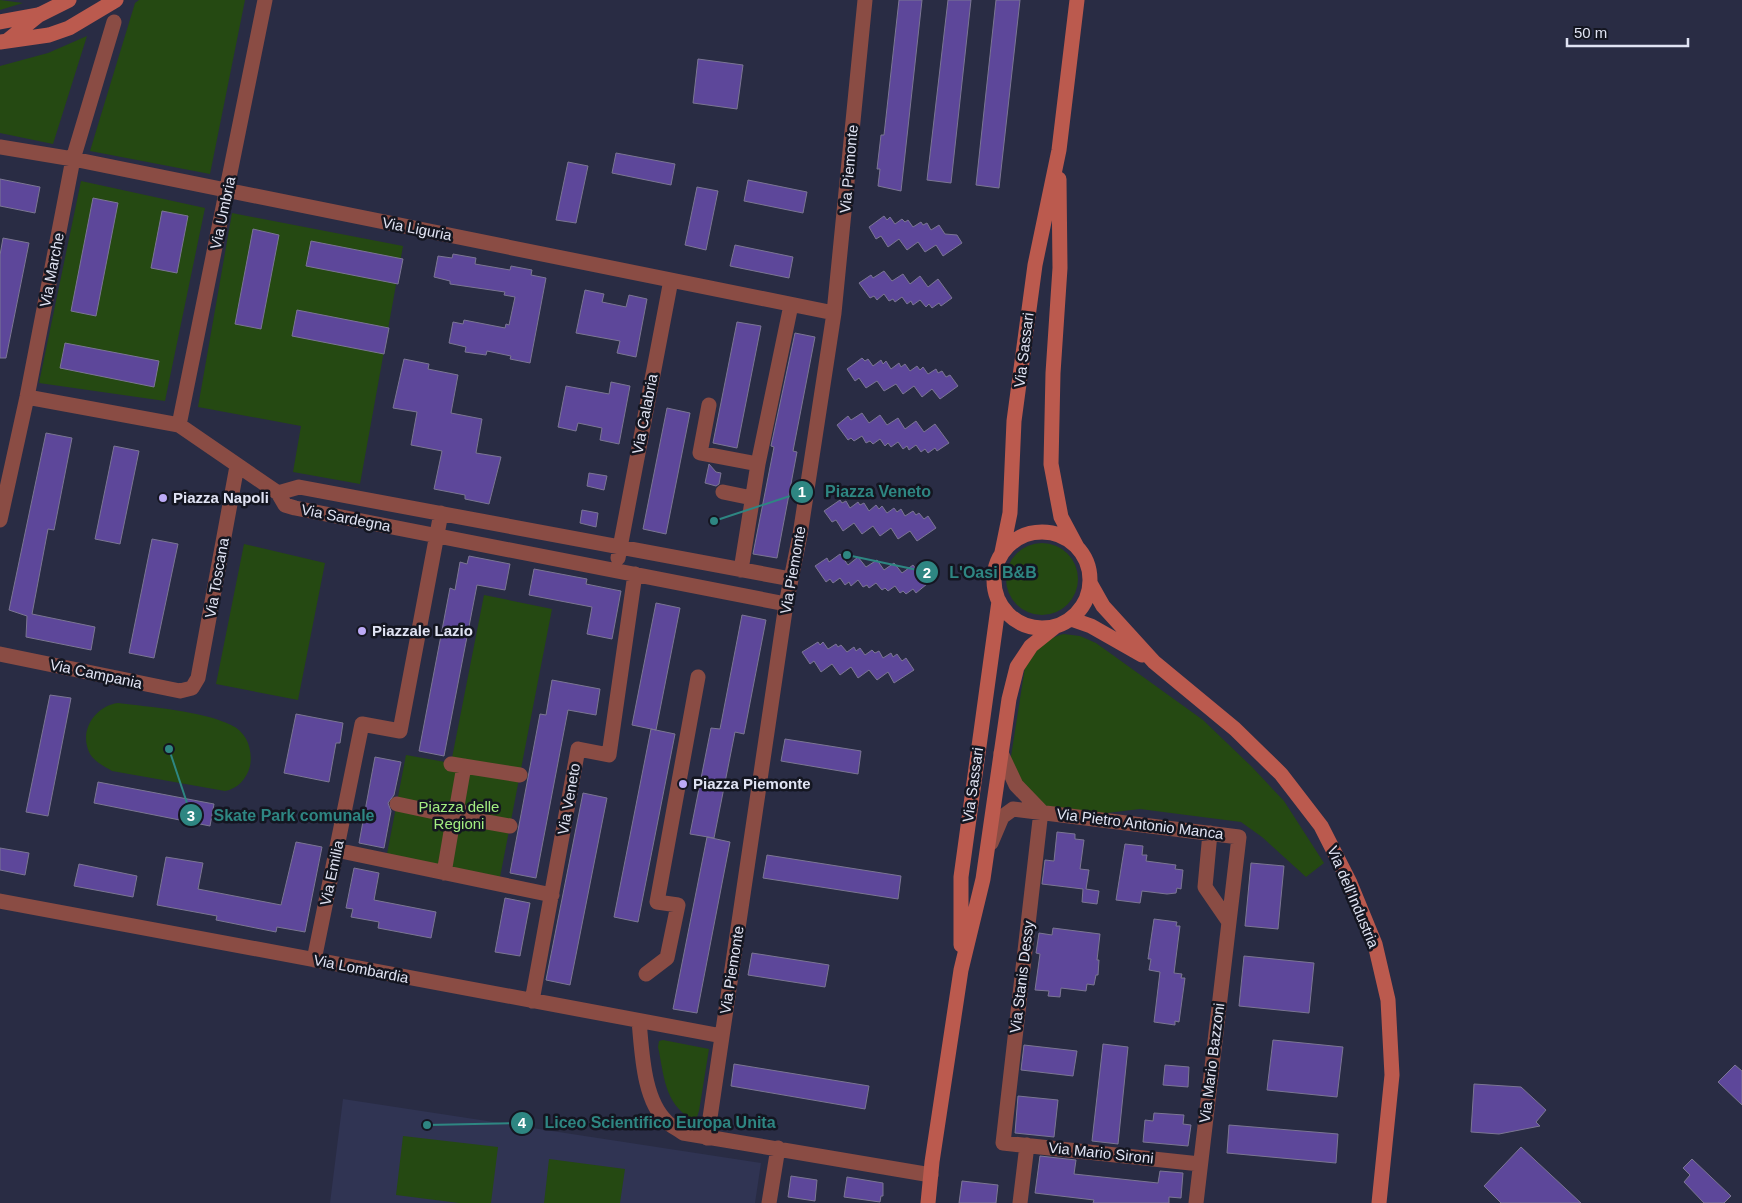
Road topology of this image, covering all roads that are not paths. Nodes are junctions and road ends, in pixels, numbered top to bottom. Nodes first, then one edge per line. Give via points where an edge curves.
1 (69, 0) edge
2 (116, 0) edge
3 (265, 0) edge
4 (865, 0) edge
5 (1076, 0) edge
6 (38, 15) junction
7 (0, 22) edge
8 (114, 22) dead end
9 (4, 41) edge
10 (0, 147) edge
11 (1059, 150) junction
12 (73, 159) junction
13 (228, 192) junction
14 (671, 280) junction
15 (791, 304) junction
16 (834, 313) junction
17 (27, 397) junction
18 (709, 405) dead end
19 (179, 425) junction
20 (758, 464) junction
21 (237, 466) junction
22 (723, 492) dead end
23 (278, 493) junction
24 (752, 498) junction
25 (441, 513) junction
26 (0, 520) edge
27 (436, 536) junction
28 (1077, 547) junction
29 (620, 548) junction
30 (1002, 552) junction
31 (616, 570) junction
32 (741, 570) junction
33 (636, 574) junction
34 (791, 579) junction
35 (1090, 583) junction
36 (999, 601) junction
37 (786, 604) junction
38 (1071, 619) junction
39 (1056, 626) junction
40 (0, 654) edge
41 (1154, 662) junction
42 (698, 677) dead end
43 (192, 688) joint
44 (1001, 753) junction
45 (520, 775) dead end
46 (397, 804) dead end
47 (1041, 811) junction
48 (454, 816) junction
49 (510, 826) dead end
50 (1210, 833) junction
51 (1239, 837) joint
52 (336, 850) junction
53 (986, 859) junction
54 (444, 873) junction
55 (552, 895) junction
56 (0, 901) edge
57 (1229, 922) junction
58 (314, 960) junction
59 (960, 970) junction
60 (646, 974) dead end
61 (532, 1001) junction
62 (639, 1021) junction
63 (722, 1036) junction
64 (707, 1138) junction
65 (1003, 1143) joint
66 (1027, 1145) junction
67 (778, 1148) junction
68 (1200, 1164) junction
69 (931, 1174) junction
70 (769, 1203) edge
71 (928, 1203) edge
72 (1020, 1203) edge
73 (1196, 1203) edge
74 (1380, 1203) edge

1 - 6 main road
2 - 9 main road via 49,36
3 - 13 street, Via Umbria
4 - 16 street, Via Piemonte
5 - 11 main road, Via Sassari
6 - 7 main road
6 - 9 main road
8 - 12 street, Via Marche
10 - 12 street, Via Liguria
11 - 28 main road, Via Sassari via 1060,268 1051,464 1061,517
11 - 30 main road, Via Sassari via 1034,265 1014,421 1010,513
12 - 13 street, Via Liguria
12 - 17 street, Via Marche
13 - 14 street, Via Liguria
13 - 19 street, Via Umbria
14 - 15 street, Via Liguria
14 - 29 street, Via Calabria
15 - 16 street, Via Liguria
15 - 20 street
16 - 34 street, Via Piemonte
17 - 19 street
17 - 26 street, Via Marche
18 - 20 street via 700,453
19 - 21 street
20 - 24 street
21 - 23 street
21 - 43 street, Via Toscana via 198,678
22 - 24 street
23 - 25 street, Via Sardegna via 299,487
23 - 27 street, Via Sardegna via 285,505 295,508
24 - 32 street
25 - 27 street
25 - 29 street, Via Sardegna
27 - 31 street, Via Sardegna
27 - 52 street, Via Emilia via 400,731 362,724
28 - 30 main road via 1062,536 1043,531 1025,534
28 - 35 main road via 1086,560
29 - 31 street
29 - 32 street, Via Sardegna
30 - 36 main road via 994,576
31 - 33 street, Via Sardegna
32 - 34 street, Via Sardegna
33 - 37 street, Via Sardegna
33 - 55 street, Via Veneto via 609,756 578,749
34 - 37 street, Via Piemonte
35 - 38 main road via 1086,600
35 - 41 main road, Via dell'Industria via 1103,606
36 - 39 main road via 1010,616 1027,626
36 - 59 main road, Via Sassari via 961,877
37 - 63 street, Via Piemonte
38 - 39 main road
38 - 41 main road, Via dell'Industria via 1091,626
39 - 44 main road, Via Sassari via 1031,646 1017,667
40 - 43 street, Via Campania via 180,691
41 - 74 main road, Via dell'Industria via 1235,728 1281,774 1321,826 1350,883 1375,944 1388,1000 1392,1075
42 - 60 street via 657,902 678,905 661,948 666,958
44 - 47 street, Via Pietro Antonio Manca via 1016,785
44 - 53 main road, Via Sassari
45 - 48 street via 458,765
46 - 48 street
47 - 50 street, Via Pietro Antonio Manca
47 - 53 street, Via Pietro Antonio Manca via 1013,809 1002,817
47 - 65 street, Via Stanis Dessy
48 - 49 street
48 - 54 street
50 - 51 street, Via Pietro Antonio Manca
50 - 57 street via 1206,887
51 - 57 street, Via Mario Bazzoni
52 - 54 street
52 - 58 street, Via Emilia
53 - 59 main road, Via Sassari
54 - 55 street
55 - 61 street, Via Veneto
56 - 58 street, Via Lombardia
57 - 68 street, Via Mario Bazzoni
58 - 61 street, Via Lombardia
59 - 69 main road, Via Sassari
61 - 62 street, Via Lombardia
62 - 63 street, Via Lombardia
62 - 64 street via 644,1072 655,1106 666,1122 683,1133
63 - 64 street, Via Piemonte
64 - 67 street
65 - 66 street, Via Mario Sironi
66 - 68 street, Via Mario Sironi
66 - 72 street
67 - 69 street
67 - 70 street
68 - 73 street, Via Mario Bazzoni
69 - 71 main road, Via Sassari

